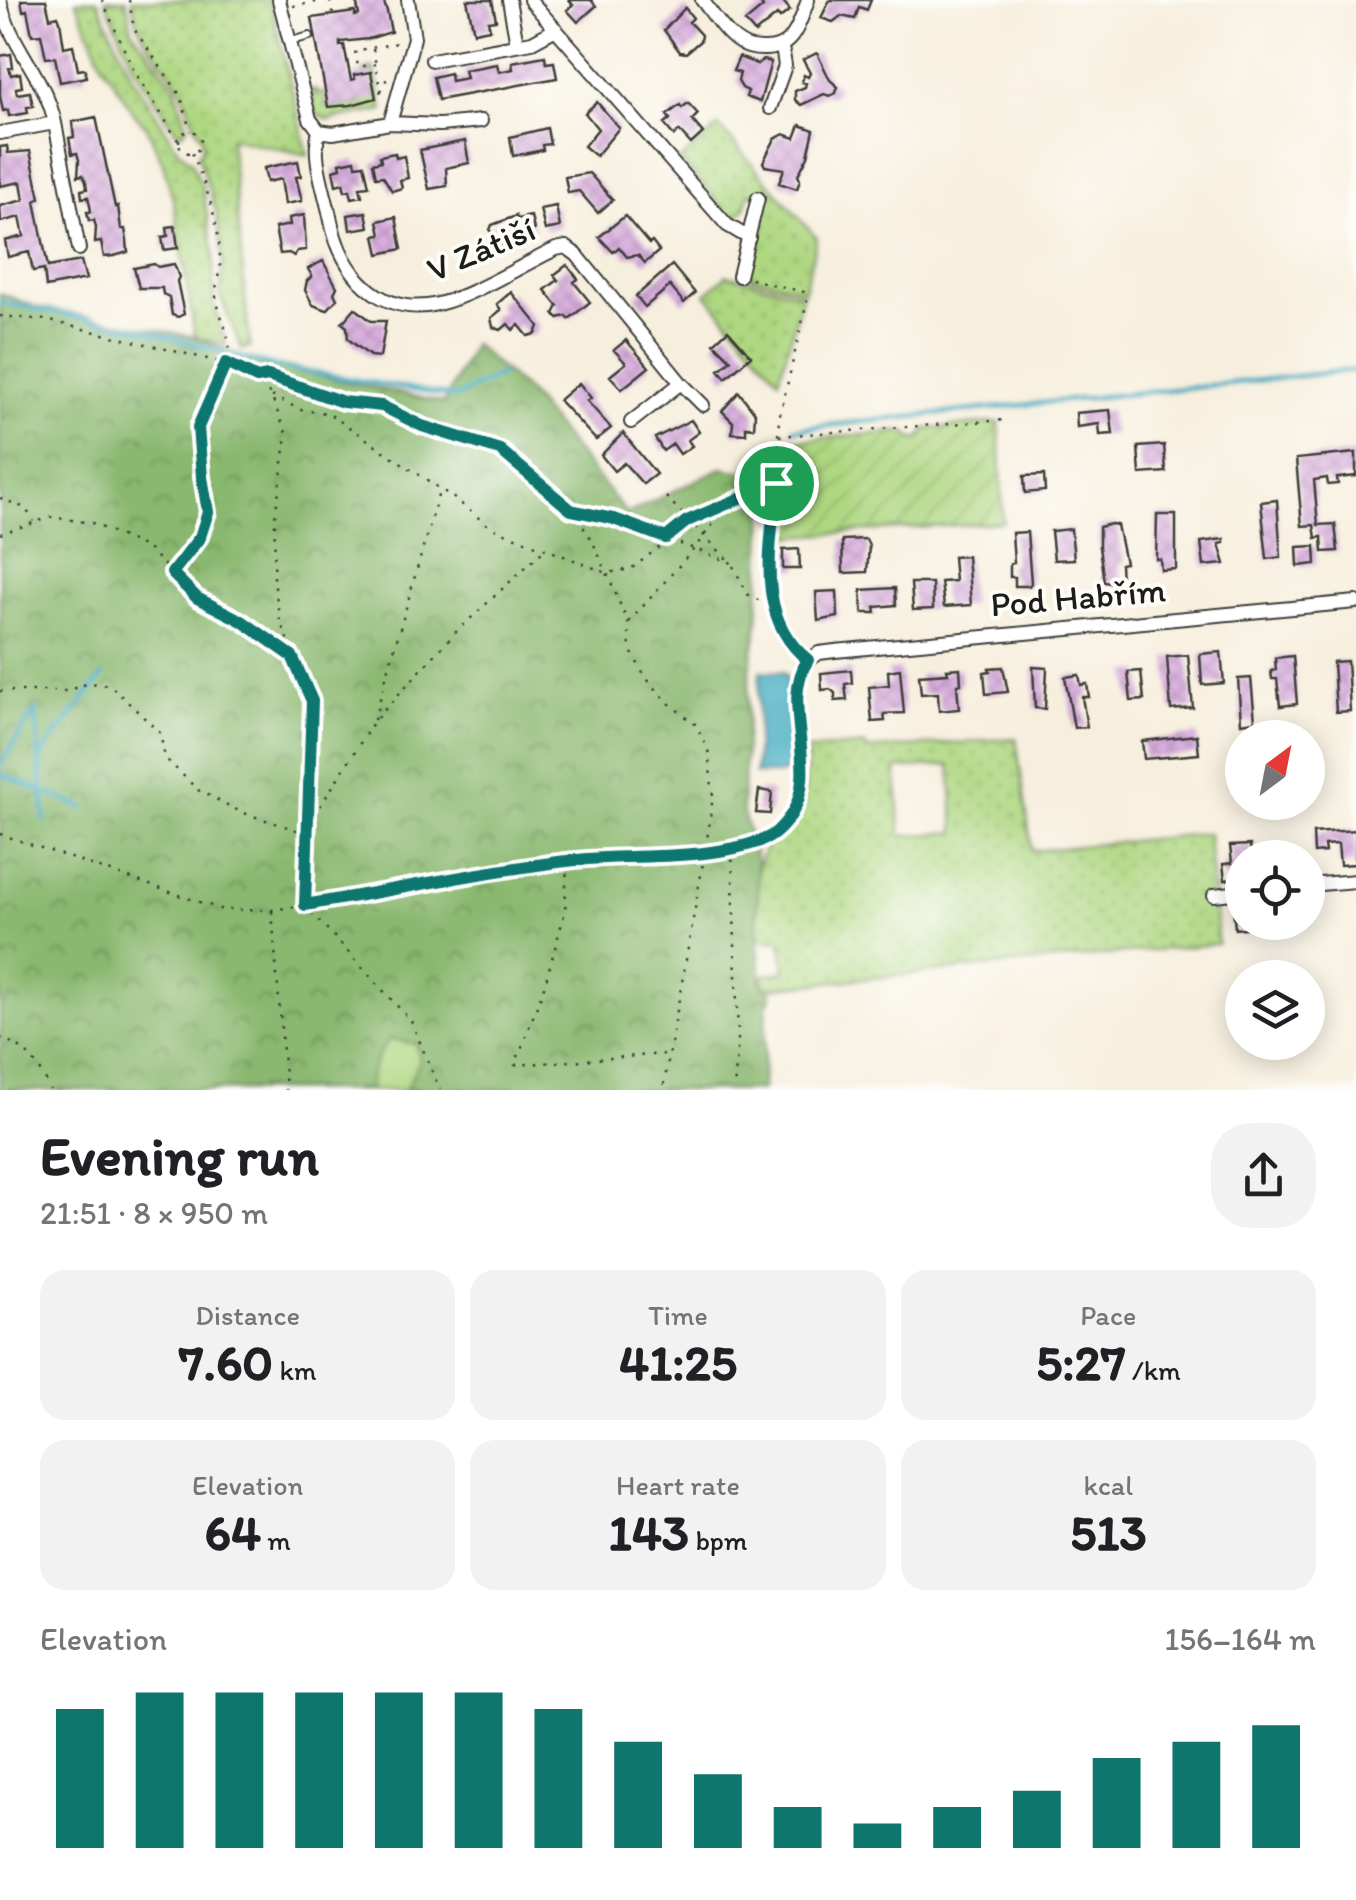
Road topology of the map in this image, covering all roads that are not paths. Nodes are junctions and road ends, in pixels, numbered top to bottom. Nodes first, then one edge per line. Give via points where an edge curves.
1 (0, 0) edge
2 (408, 0) edge
3 (509, 0) edge
4 (530, 0) edge
5 (702, 0) edge
6 (808, 0) edge
7 (283, 4) edge
8 (556, 29) junction
9 (310, 36) dead end
10 (289, 41) junction
11 (517, 44) junction
12 (782, 47) junction
13 (432, 60) dead end
14 (770, 108) dead end
15 (388, 117) junction
16 (481, 121) dead end
17 (55, 123) junction
18 (319, 131) junction
19 (0, 133) edge
20 (758, 198) dead end
21 (748, 238) junction
22 (79, 248) dead end
23 (739, 276) road end
24 (681, 383) junction
25 (703, 405) dead end
26 (631, 422) dead end
27 (1356, 602) edge
28 (808, 660) road end
29 (1356, 880) edge
30 (1325, 884) edge
31 (1225, 894) edge
32 (1214, 895) dead end

1 - 17 street via 6,27 49,100
2 - 15 street via 414,42
3 - 11 street
4 - 8 street
5 - 12 street via 742,45
6 - 12 street
7 - 10 street
8 - 11 street
8 - 21 street via 727,225
9 - 10 lane
10 - 18 street
11 - 13 street
12 - 14 street via 785,66
15 - 16 street via 440,126
15 - 18 street
17 - 19 street
17 - 22 street
18 - 24 street, V Zátiší via 318,158 337,247 367,288 400,303 437,304 566,248
20 - 21 street
21 - 23 street
24 - 25 street, V Zátiší
24 - 26 street
27 - 28 street, Pod Habřím via 834,650
29 - 30 street
31 - 32 street

